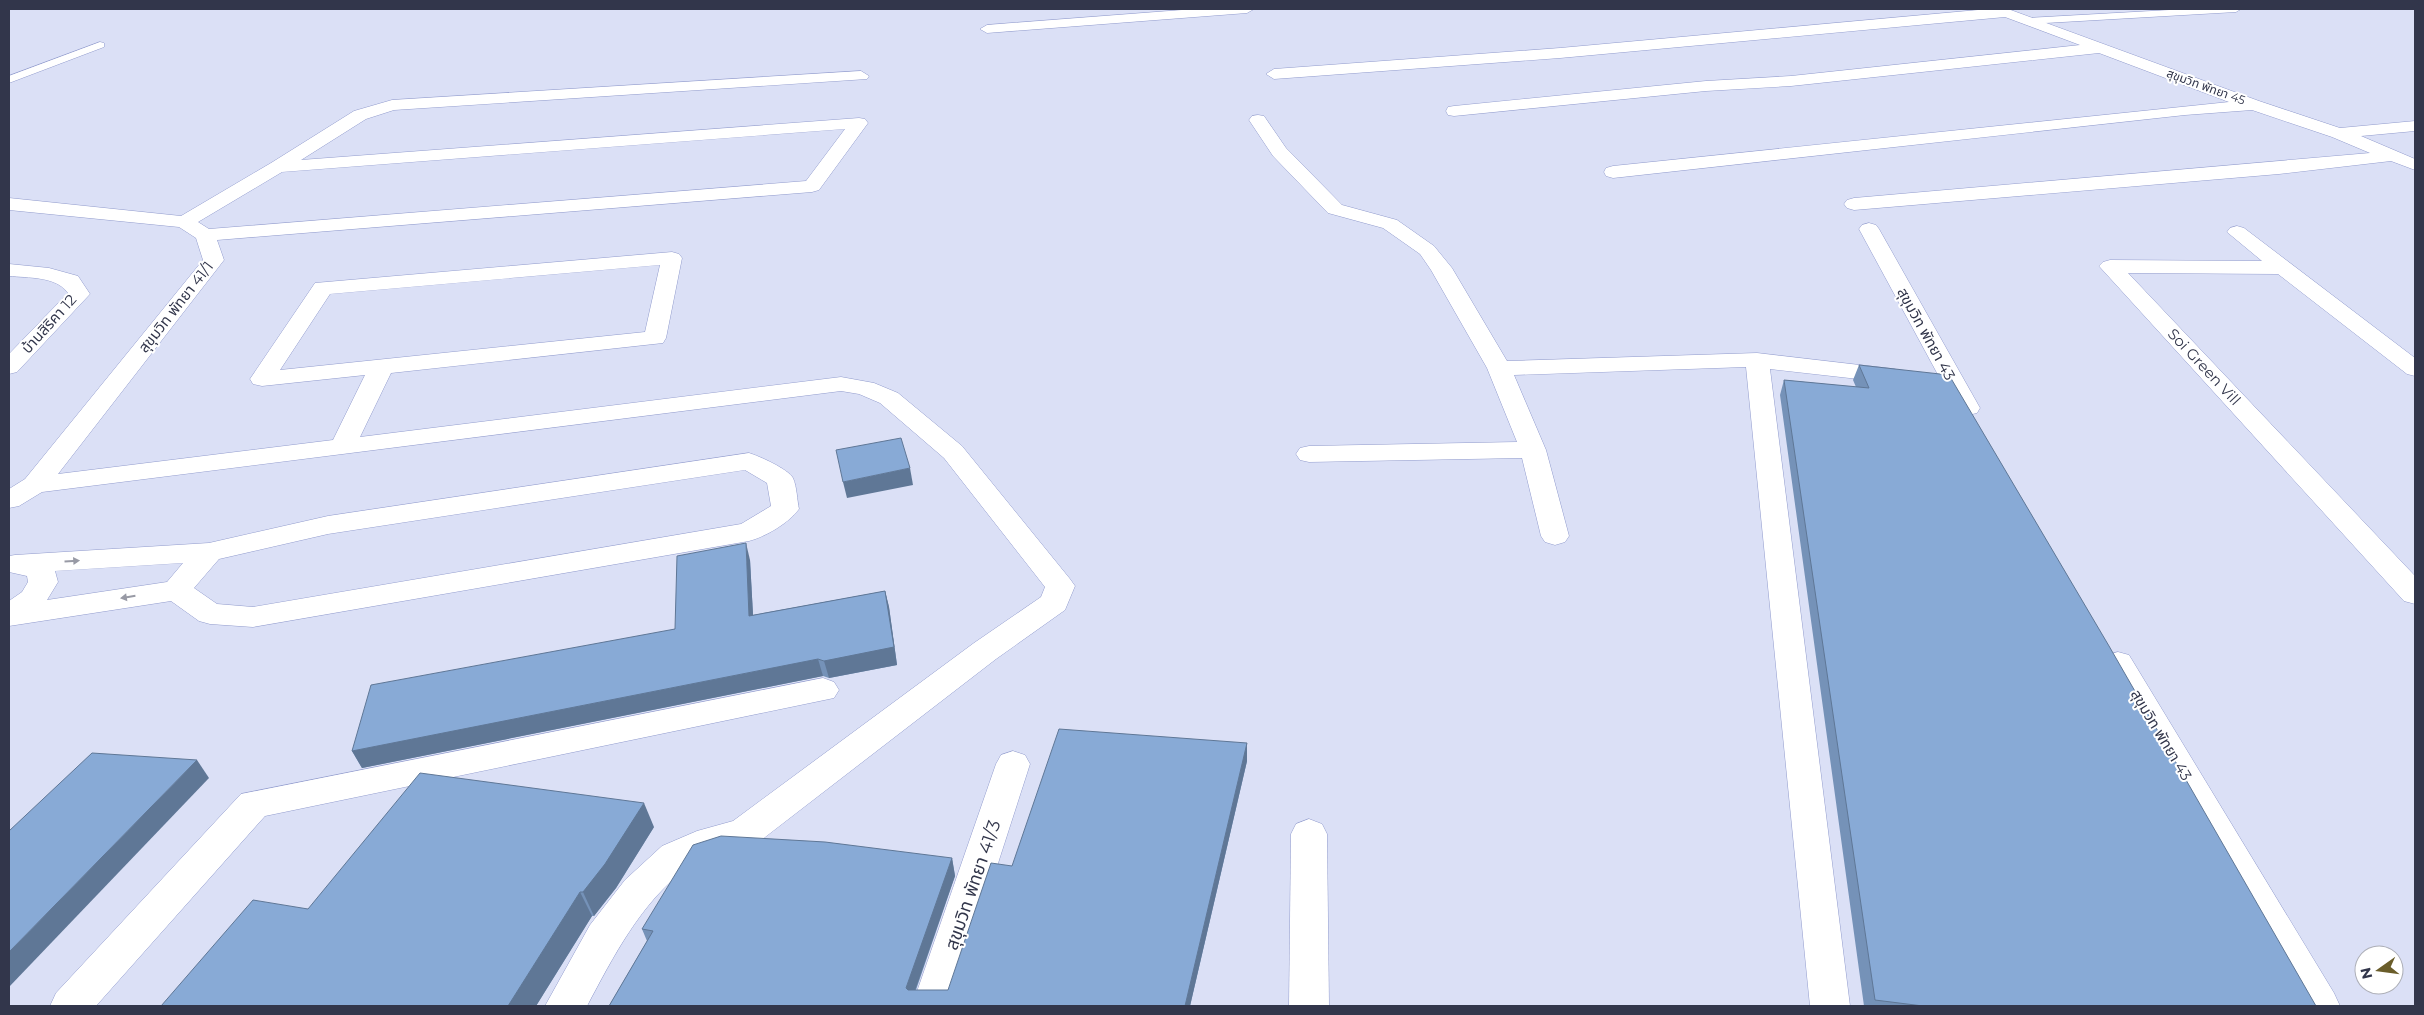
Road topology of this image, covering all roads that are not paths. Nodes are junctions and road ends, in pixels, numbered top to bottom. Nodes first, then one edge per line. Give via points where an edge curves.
1 (1247, 9) edge
2 (2236, 9) edge
3 (2001, 11) edge
4 (2028, 21) junction
5 (987, 29) dead end
6 (100, 44) dead end
7 (2099, 48) junction
8 (1274, 74) dead end
9 (860, 76) dead end
10 (9, 80) edge
11 (2253, 104) junction
12 (1454, 111) dead end
13 (1258, 120) dead end
14 (2415, 126) edge
15 (2338, 133) junction
16 (2391, 156) junction
17 (2415, 165) edge
18 (278, 167) junction
19 (1613, 172) dead end
20 (9, 204) edge
21 (184, 222) junction
22 (2237, 232) dead end
23 (205, 235) junction
24 (2283, 268) junction
25 (9, 270) edge
26 (1757, 360) junction
27 (382, 366) junction
28 (9, 367) edge
29 (1499, 368) junction
30 (2415, 369) edge
31 (1953, 383) junction
32 (1983, 434) edge
33 (342, 447) junction
34 (1533, 450) junction
35 (1309, 454) dead end
36 (35, 484) junction
37 (9, 500) edge
38 (1555, 536) dead end
39 (209, 552) junction
40 (16, 564) edge
41 (176, 590) junction
42 (2415, 594) edge
43 (10, 616) edge
44 (2104, 639) edge
45 (823, 690) dead end
46 (1013, 764) dead end
47 (1309, 834) dead end
48 (70, 1006) edge
49 (565, 1006) edge
50 (932, 1006) edge
51 (1309, 1006) edge
52 (1830, 1006) edge
53 (2320, 1006) edge

1 - 5 street
2 - 4 lane
3 - 4 street, สุขุมวิท พัทยา 45
3 - 8 street via 1856,28
4 - 7 street, สุขุมวิท พัทยา 45
6 - 10 lane
7 - 11 street, สุขุมวิท พัทยา 45
7 - 12 street
9 - 18 street via 392,105 360,115
11 - 15 street, สุขุมวิท พัทยา 45
11 - 19 street
13 - 29 street via 1280,152 1335,209 1390,224 1427,250 1441,268
14 - 15 street
15 - 16 street, สุขุมวิท พัทยา 45
16 - 17 street, สุขุมวิท พัทยา 45
16 - 31 street, สุขุมวิท พัทยา 43 via 1862,217
18 - 21 street
18 - 23 street via 859,122 812,186
20 - 21 street
21 - 23 street
22 - 24 street
23 - 36 street, สุขุมวิท พัทยา 41/1 via 214,260
24 - 30 street
24 - 42 street, Soi Green Vill via 2110,266
25 - 28 street, บ้านสิริคา 12 via 50,274 70,281 79,294
26 - 29 street
26 - 31 street
26 - 52 street
27 - 27 street via 262,379 323,288 672,258 656,338
27 - 33 street
29 - 34 street
31 - 32 street, สุขุมวิท พัทยา 43
33 - 36 street
33 - 49 street via 842,384 865,388 889,398 953,452 1060,586 1054,603 985,651 743,834 710,842 675,856 638,891 604,937
34 - 35 street
34 - 38 street
36 - 37 street, สุขุมวิท พัทยา 41/1
40 -> 39 street
39 - 41 street
39 - 41 street via 328,525 750,461 780,479 785,509 750,532 253,617 210,614
40 - 43 street via 40,570 43,582 33,599
41 -> 43 street
44 - 53 street, สุขุมวิท พัทยา 43
45 - 48 street via 254,804
46 - 50 street, สุขุมวิท พัทยา 41/3
47 - 51 street

